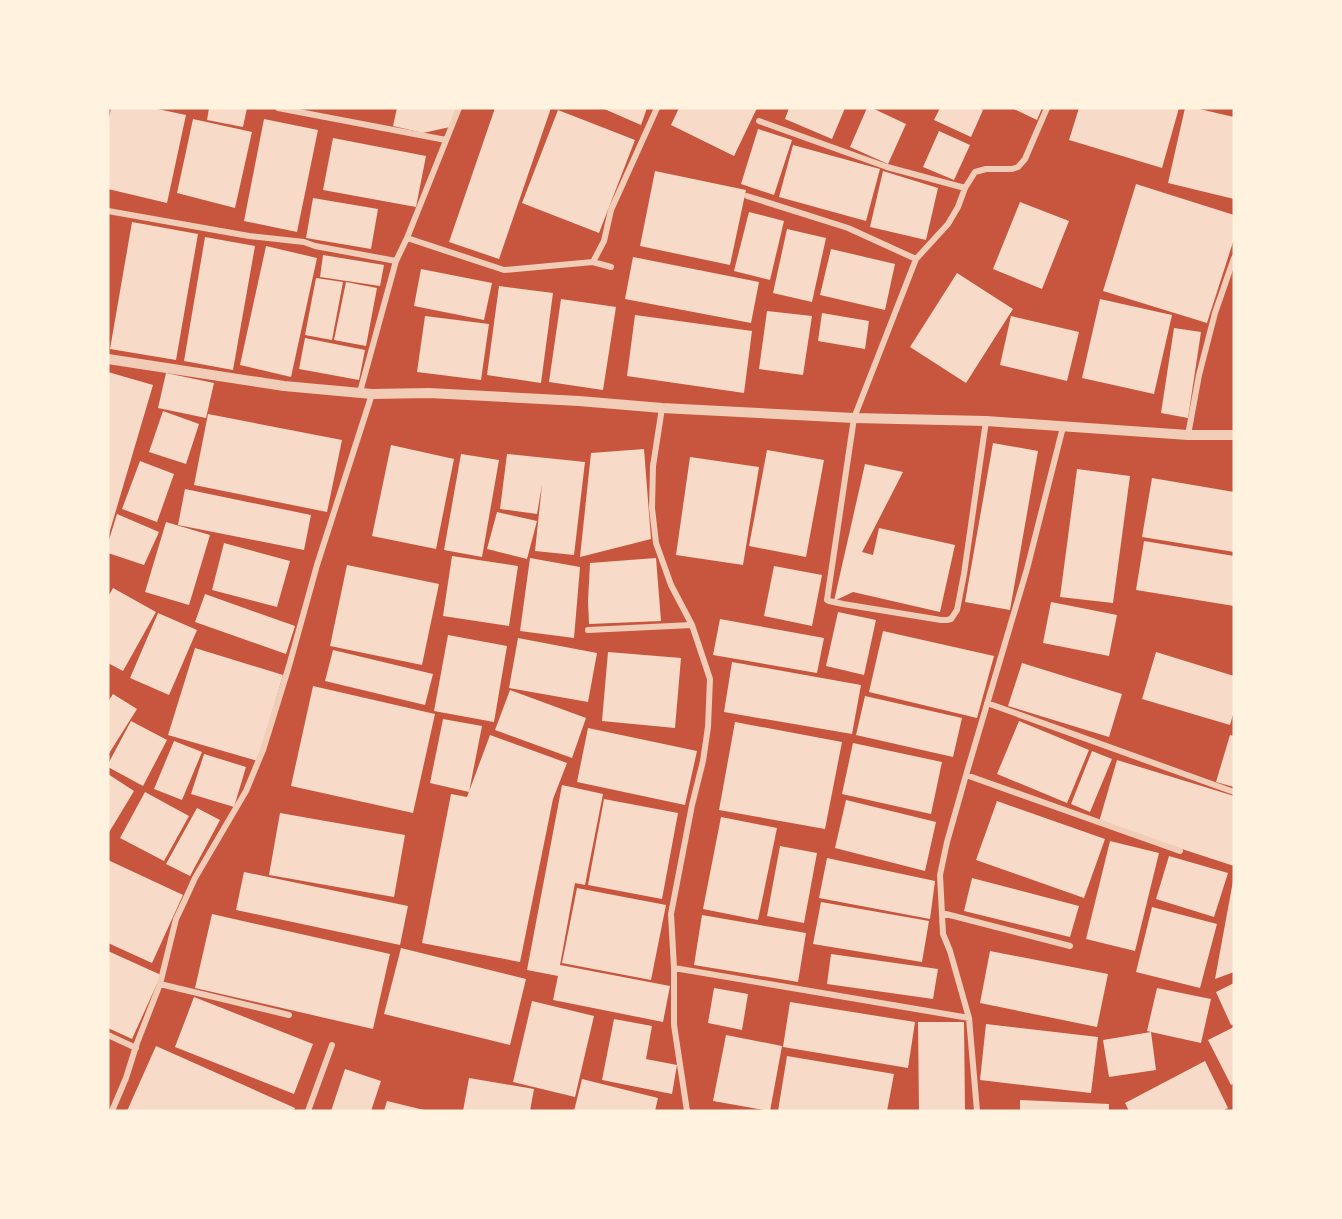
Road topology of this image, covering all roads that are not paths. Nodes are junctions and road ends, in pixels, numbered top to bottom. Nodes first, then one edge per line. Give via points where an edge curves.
1 (278, 108) edge
2 (459, 108) edge
3 (657, 108) edge
4 (1047, 108) edge
5 (759, 121) dead end
6 (446, 140) junction
7 (965, 188) junction
8 (747, 196) dead end
9 (108, 211) edge
10 (407, 238) junction
11 (1234, 258) edge
12 (916, 259) junction
13 (396, 261) junction
14 (593, 262) junction
15 (611, 267) dead end
16 (108, 359) edge
17 (360, 392) junction
18 (372, 394) junction
19 (662, 408) junction
20 (854, 418) junction
21 (986, 421) junction
22 (1064, 426) junction
23 (1188, 435) junction
24 (1234, 435) edge
25 (692, 625) junction
26 (588, 630) dead end
27 (987, 703) junction
28 (966, 775) junction
29 (1234, 792) edge
30 (1180, 851) dead end
31 (942, 913) junction
32 (1070, 946) dead end
33 (674, 968) junction
34 (160, 984) junction
35 (289, 1015) dead end
36 (969, 1018) junction
37 (108, 1035) edge
38 (332, 1044) dead end
39 (136, 1048) junction
40 (112, 1111) edge
41 (308, 1111) edge
42 (687, 1111) edge
43 (977, 1111) edge

1 - 6 street
2 - 6 street
3 - 14 street via 611,210 604,241
4 - 7 street via 1018,167 975,172
5 - 7 street via 887,167
6 - 10 street
7 - 12 street via 948,224
8 - 12 street via 848,228
9 - 13 street
10 - 13 street
10 - 14 street via 504,270
11 - 23 street via 1215,313
12 - 20 street
13 - 17 street
14 - 15 street
16 - 17 street via 284,386
17 - 18 street
18 - 19 street via 533,398
18 - 34 street via 263,750 246,791 184,900
19 - 20 street
19 - 25 street via 653,466 656,543 670,585
20 - 21 street
20 - 21 street via 827,600 947,620 957,610
21 - 22 street
22 - 23 street
22 - 27 street
23 - 24 street
25 - 26 street
25 - 33 street via 711,679 703,761 671,914
27 - 28 street
27 - 29 street
28 - 30 street
28 - 31 street via 940,875
31 - 32 street
31 - 36 street via 943,934
33 - 36 street
33 - 42 street via 674,1025
34 - 35 street
34 - 39 street
36 - 43 street
37 - 39 street
38 - 41 street
39 - 40 street

